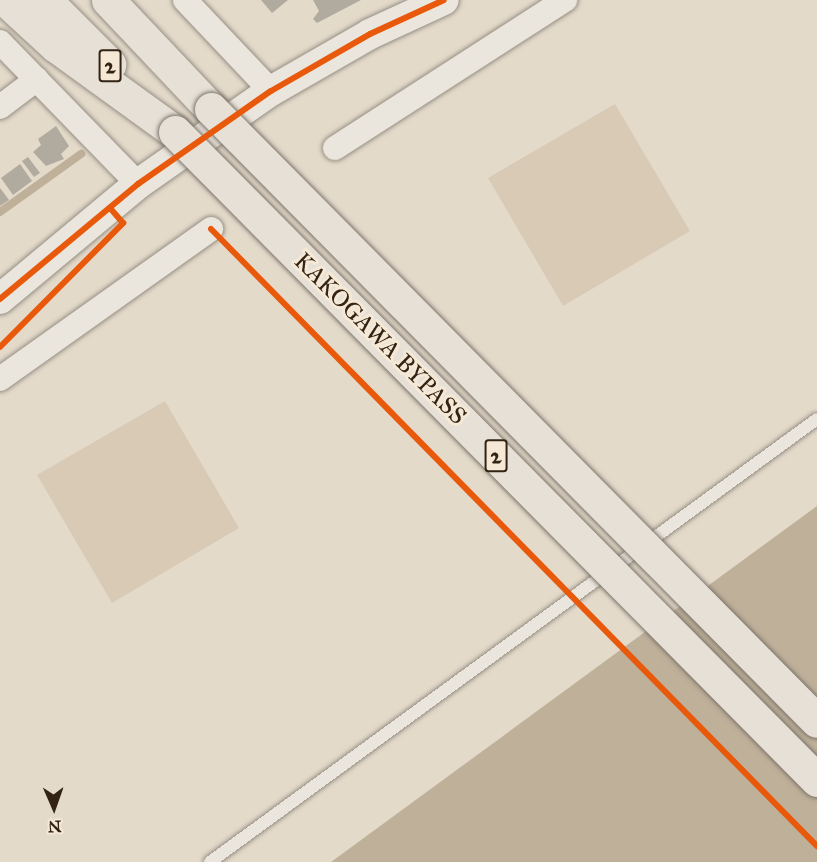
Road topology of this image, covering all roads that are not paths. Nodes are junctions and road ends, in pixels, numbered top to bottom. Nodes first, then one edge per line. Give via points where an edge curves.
1 (6, 0) edge
2 (45, 0) edge
3 (185, 0) edge
4 (444, 0) edge
5 (565, 0) edge
6 (111, 2) edge
7 (0, 42) edge
8 (36, 79) junction
9 (271, 91) junction
10 (0, 107) edge
11 (175, 132) junction
12 (335, 148) dead end
13 (138, 184) junction
14 (211, 229) dead end
15 (0, 299) edge
16 (0, 379) edge
17 (817, 419) edge
18 (817, 721) edge
19 (817, 780) edge
20 (210, 862) edge

1 - 11 highway via 56,46
2 - 11 highway, KAKOGAWA BYPASS / 2
3 - 9 street
4 - 9 street via 370,34
5 - 12 street
6 - 18 highway, KAKOGAWA BYPASS / 2, bridge
7 - 8 street
8 - 10 street
8 - 13 street
9 - 13 street
11 - 19 highway, KAKOGAWA BYPASS / 2, bridge
13 - 15 street
14 - 16 street
17 - 20 lane

